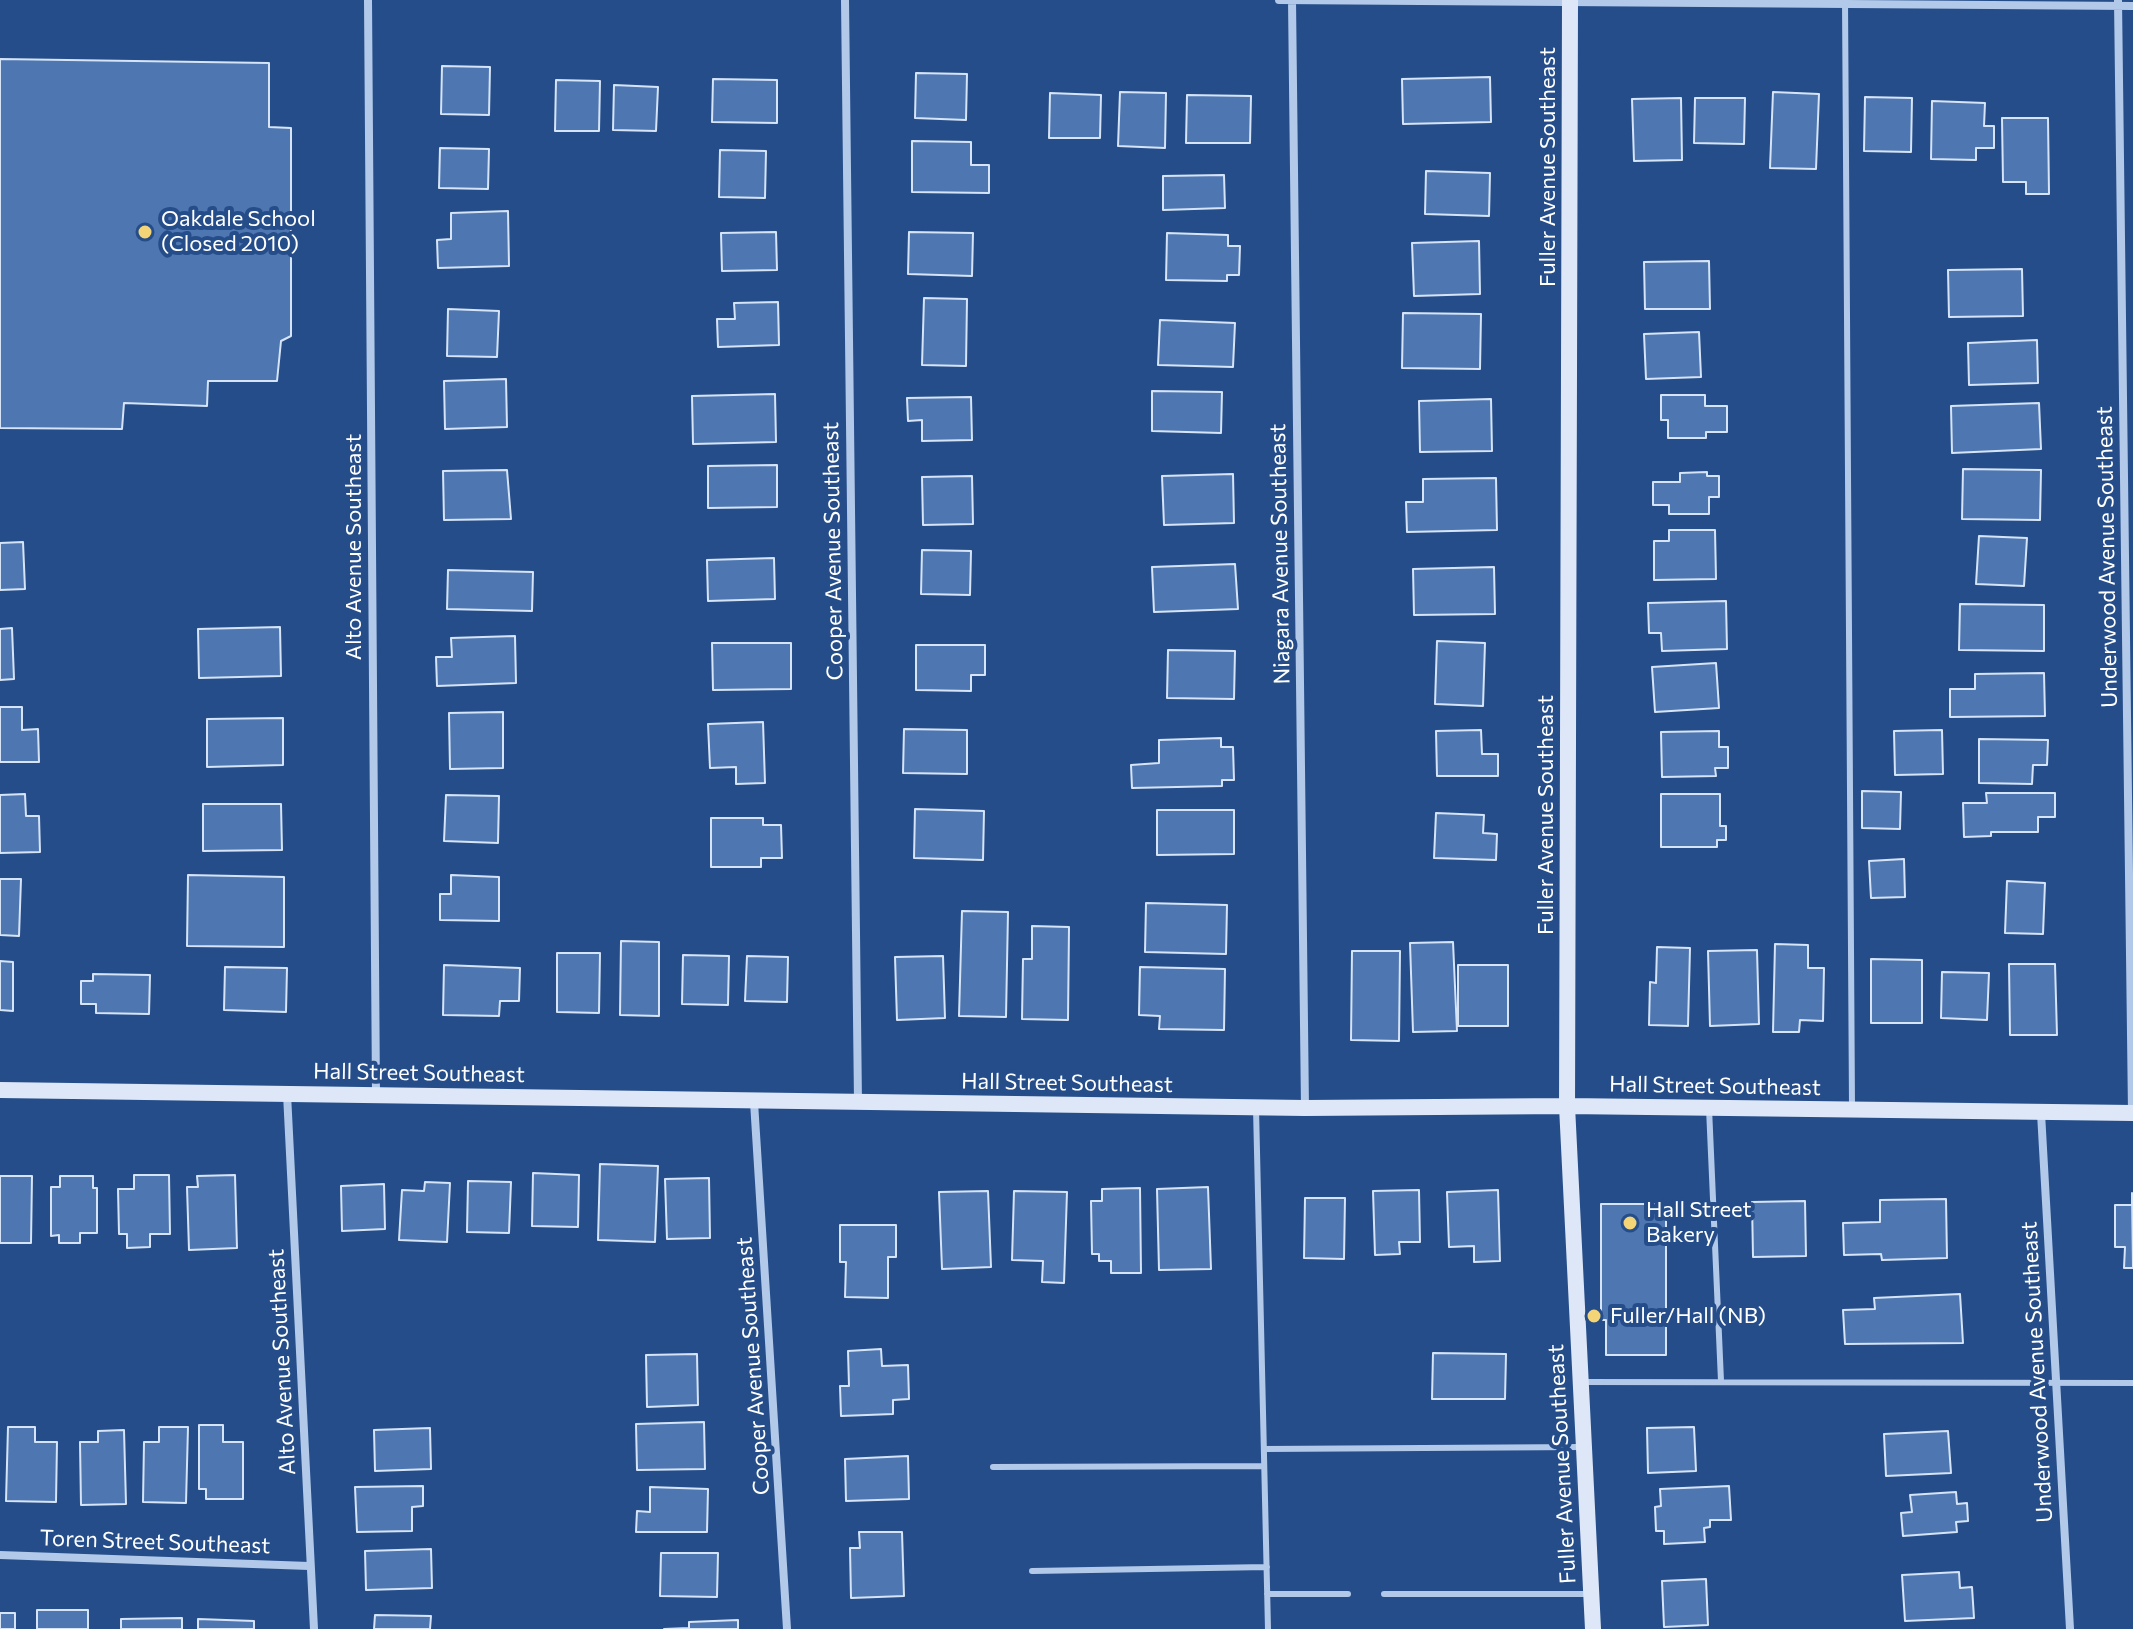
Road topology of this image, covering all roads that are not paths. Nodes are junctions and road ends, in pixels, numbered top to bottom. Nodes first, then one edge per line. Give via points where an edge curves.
1 (368, 0) edge
2 (845, 0) edge
3 (1279, 0) edge
4 (1292, 0) edge
5 (1570, 1) edge
6 (1845, 2) edge
7 (2118, 3) edge
8 (2133, 6) edge
9 (0, 1090) edge
10 (287, 1093) junction
11 (376, 1094) junction
12 (754, 1102) junction
13 (858, 1102) junction
14 (1567, 1106) junction
15 (1256, 1108) junction
16 (1305, 1108) junction
17 (1709, 1108) junction
18 (1852, 1110) junction
19 (2041, 1113) junction
20 (2132, 1113) edge
21 (1721, 1381) junction
22 (2056, 1381) junction
23 (1580, 1382) junction
24 (2133, 1383) edge
25 (1583, 1447) junction
26 (1264, 1449) junction
27 (1264, 1466) junction
28 (993, 1467) dead end
29 (0, 1555) edge
30 (309, 1566) junction
31 (1267, 1567) junction
32 (1032, 1571) dead end
33 (1267, 1594) junction
34 (1348, 1594) dead end
35 (1384, 1594) dead end
36 (1591, 1594) junction
37 (314, 1629) edge
38 (787, 1629) edge
39 (1268, 1629) edge
40 (1593, 1629) edge
41 (2070, 1629) edge

1 - 11 street, Alto Avenue Southeast
2 - 13 street, Cooper Avenue Southeast
3 - 4 street
4 - 5 street
4 - 16 street, Niagara Avenue Southeast
5 - 6 street
5 - 14 main road, Fuller Avenue Southeast
6 - 7 street
6 - 18 lane
7 - 8 street
7 - 20 street, Underwood Avenue Southeast
9 - 10 main road, Hall Street Southeast
10 - 11 main road, Hall Street Southeast
10 - 30 street, Alto Avenue Southeast
11 - 12 main road, Hall Street Southeast
12 - 13 main road, Hall Street Southeast
12 - 38 street, Cooper Avenue Southeast
13 - 15 main road, Hall Street Southeast
14 - 16 main road, Hall Street Southeast
14 - 17 main road, Hall Street Southeast
14 - 23 main road, Fuller Avenue Southeast
15 - 16 main road, Hall Street Southeast
15 - 26 lane
17 - 18 main road, Hall Street Southeast
17 - 21 lane
18 - 19 main road, Hall Street Southeast
19 - 20 main road, Hall Street Southeast
19 - 22 street, Underwood Avenue Southeast
21 - 22 lane
21 - 23 lane
22 - 24 lane
22 - 41 street, Underwood Avenue Southeast
23 - 25 main road, Fuller Avenue Southeast
25 - 26 lane
25 - 36 main road, Fuller Avenue Southeast
26 - 27 lane
27 - 28 lane
27 - 31 lane
29 - 30 street, Toren Street Southeast
30 - 37 street, Alto Avenue Southeast
31 - 32 lane
31 - 33 lane
33 - 34 lane
33 - 39 lane
35 - 36 lane
36 - 40 main road, Fuller Avenue Southeast

